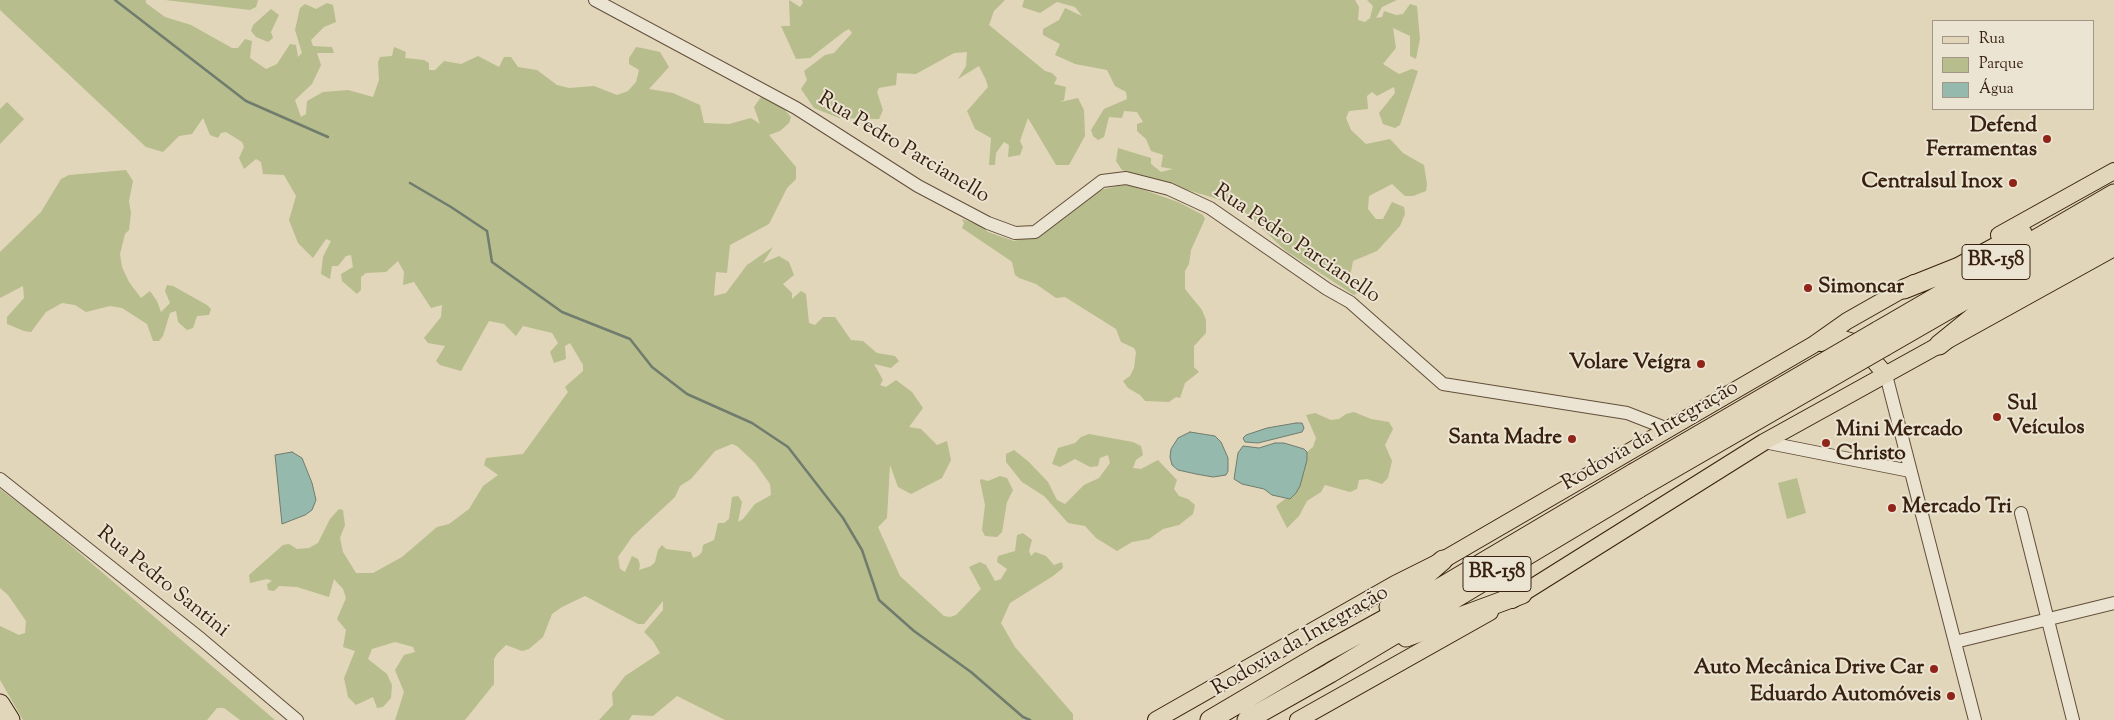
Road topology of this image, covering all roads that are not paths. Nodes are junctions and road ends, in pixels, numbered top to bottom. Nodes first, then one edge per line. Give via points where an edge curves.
1 (595, 0) edge
2 (2114, 171) edge
3 (2114, 184) edge
4 (2114, 194) edge
5 (2114, 214) edge
6 (2114, 234) edge
7 (2114, 248) edge
8 (1904, 289) junction
9 (1881, 338) junction
10 (1813, 345) junction
11 (1939, 345) junction
12 (1886, 375) junction
13 (1668, 430) junction
14 (1764, 442) junction
15 (1910, 470) junction
16 (0, 479) edge
17 (1636, 481) junction
18 (1695, 486) junction
19 (2021, 513) dead end
20 (1443, 560) junction
21 (1522, 594) junction
22 (2114, 603) edge
23 (2048, 619) junction
24 (1955, 642) junction
25 (1322, 654) junction
26 (1354, 658) junction
27 (0, 704) edge
28 (10, 720) edge
29 (297, 720) edge
30 (1156, 720) edge
31 (1210, 720) edge
32 (1247, 720) edge
33 (1298, 720) edge
34 (1975, 720) edge
35 (2073, 720) edge

1 - 13 street, Rua Pedro Parcianello via 796,108 918,186 988,223 1015,233 1035,232 1102,181 1126,178 1169,189 1210,208 1350,302 1443,384 1627,413
2 - 8 main road, BR-158
3 - 8 highway, BR-158 via 1959,267
4 - 9 highway, Rodovia da Integração / BR-158
5 - 9 highway, Rodovia da Integração / BR-158
6 - 11 highway, BR-158 via 1981,311
7 - 11 main road, BR-158
8 - 10 main road, BR-158 via 1847,321
9 - 17 highway, Rodovia da Integração / BR-158, bridge
10 - 12 main road via 1840,338 1850,341 1863,348
10 - 13 main road, BR-158
11 - 12 main road, BR-158
12 - 14 main road, BR-158
12 - 15 street
13 - 18 main road via 1659,446 1657,461 1662,473 1668,481 1679,486
13 - 20 main road, BR-158
14 - 15 street
14 - 18 main road, BR-158
15 - 24 street
16 - 29 street, Rua Pedro Santini
17 - 25 highway, Rodovia da Integração / BR-158
17 - 26 highway, Rodovia da Integração / BR-158
18 - 21 main road, BR-158
19 - 23 street
20 - 25 highway, BR-158 via 1395,603
20 - 30 main road, BR-158
21 - 26 highway, BR-158
21 - 33 main road, BR-158
22 - 23 street
23 - 24 street
23 - 35 street
24 - 34 street
25 - 31 highway, Rodovia da Integração / BR-158
26 - 32 highway, Rodovia da Integração / BR-158
27 - 28 highway

